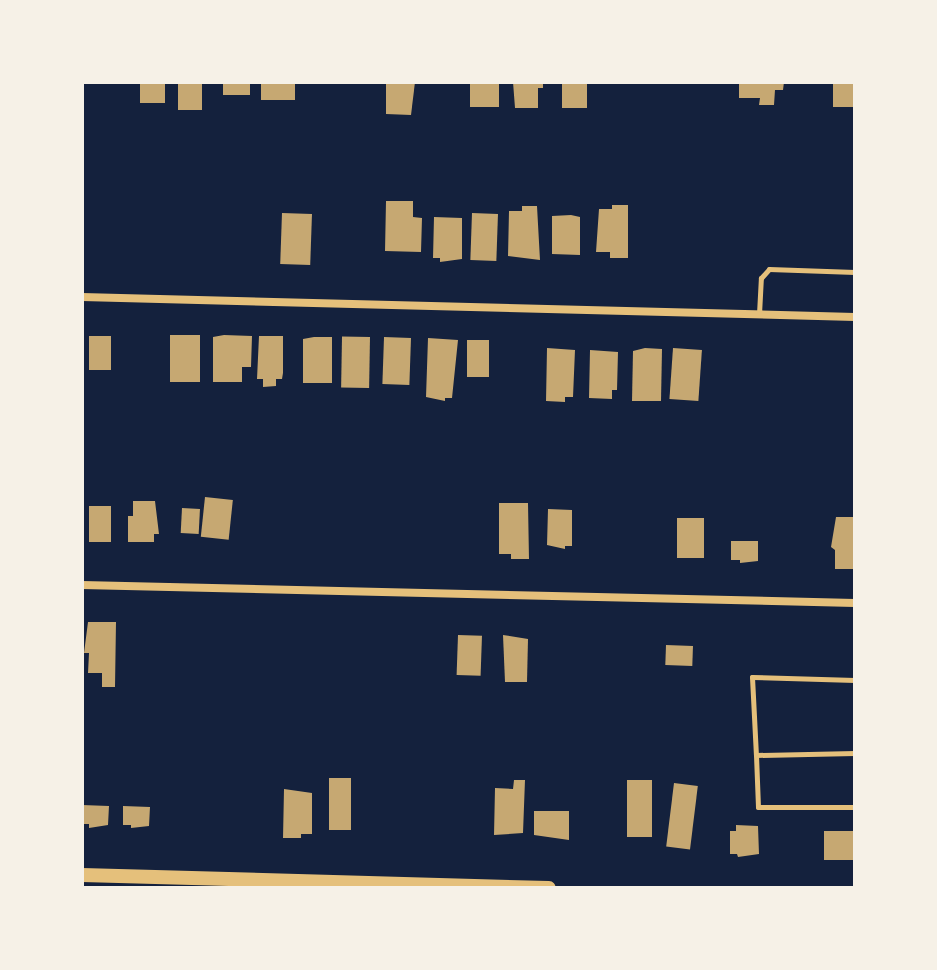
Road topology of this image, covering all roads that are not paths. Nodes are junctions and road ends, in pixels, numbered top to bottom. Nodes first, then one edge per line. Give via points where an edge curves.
1 (855, 272) edge
2 (82, 297) edge
3 (759, 314) junction
4 (855, 317) edge
5 (82, 585) edge
6 (855, 603) edge
7 (855, 680) edge
8 (855, 753) edge
9 (756, 755) junction
10 (855, 807) edge
11 (82, 875) edge
12 (182, 883) edge
13 (272, 884) edge
14 (549, 888) edge

1 - 3 lane via 769,269 761,278
2 - 3 street
3 - 4 street
5 - 6 street
7 - 9 lane via 752,677
8 - 9 lane
9 - 10 lane via 758,807
11 - 12 main road
12 - 13 main road
13 - 14 main road

